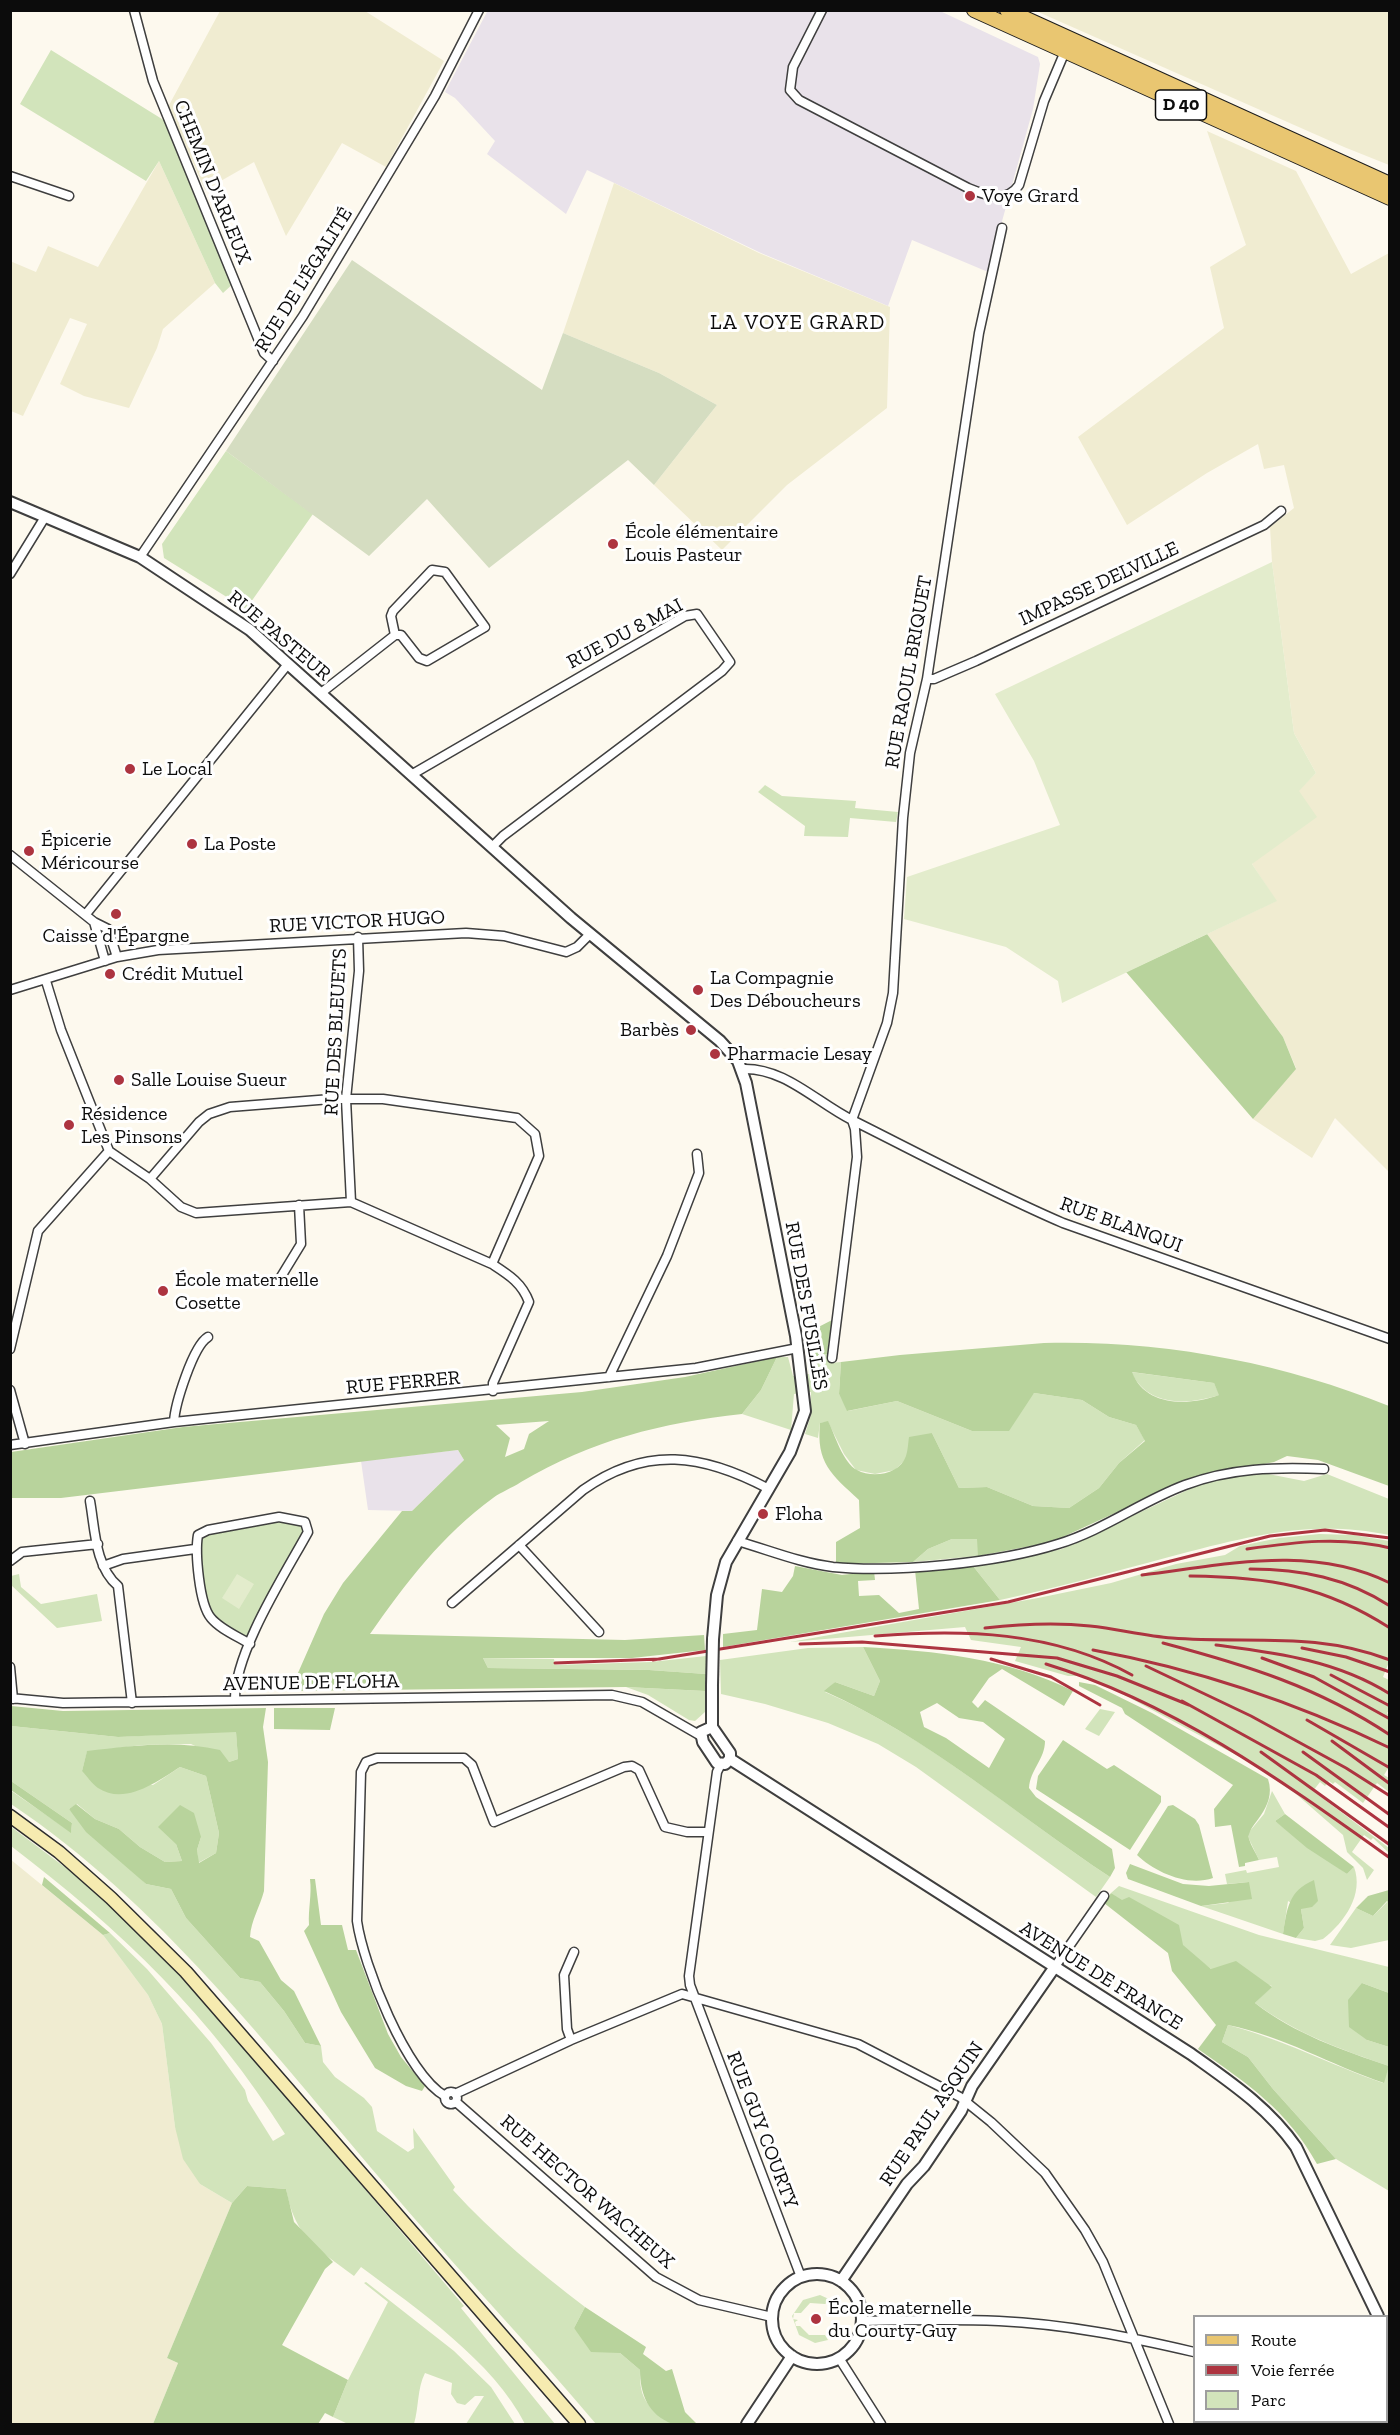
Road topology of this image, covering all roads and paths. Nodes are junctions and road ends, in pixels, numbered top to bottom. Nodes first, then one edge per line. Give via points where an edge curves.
1 (134, 10) edge
2 (479, 10) edge
3 (822, 10) edge
4 (974, 10) edge
5 (1007, 10) edge
6 (1067, 45) junction
7 (10, 176) edge
8 (1389, 184) edge
9 (69, 196) dead end
10 (1389, 198) edge
11 (1002, 228) dead end
12 (273, 361) junction
13 (10, 502) edge
14 (1281, 512) dead end
15 (45, 517) junction
16 (140, 557) junction
17 (10, 574) edge
18 (395, 635) junction
19 (288, 664) junction
20 (927, 678) junction
21 (321, 693) junction
22 (411, 775) junction
23 (492, 847) junction
24 (10, 855) edge
25 (86, 914) junction
26 (94, 922) junction
27 (590, 934) junction
28 (358, 937) junction
29 (117, 957) junction
30 (105, 961) junction
31 (46, 981) junction
32 (10, 990) edge
33 (742, 1069) junction
34 (346, 1099) junction
35 (852, 1120) junction
36 (110, 1151) junction
37 (697, 1154) dead end
38 (150, 1179) junction
39 (351, 1202) junction
40 (299, 1205) junction
41 (492, 1264) junction
42 (279, 1280) dead end
43 (208, 1337) dead end
44 (1389, 1339) edge
45 (798, 1348) junction
46 (10, 1349) edge
47 (832, 1358) dead end
48 (609, 1377) junction
49 (10, 1390) edge
50 (493, 1391) junction
51 (174, 1422) junction
52 (25, 1444) junction
53 (10, 1445) edge
54 (1324, 1469) dead end
55 (769, 1489) junction
56 (90, 1501) dead end
57 (736, 1541) junction
58 (98, 1544) junction
59 (519, 1545) junction
60 (195, 1549) junction
61 (10, 1561) edge
62 (103, 1566) junction
63 (452, 1604) dead end
64 (599, 1632) dead end
65 (250, 1644) junction
66 (10, 1667) edge
67 (12, 1698) edge
68 (235, 1700) junction
69 (132, 1702) junction
70 (712, 1727) junction
71 (701, 1736) junction
72 (725, 1762) junction
73 (10, 1816) edge
74 (708, 1832) junction
75 (1104, 1896) dead end
76 (574, 1952) dead end
77 (1054, 1968) junction
78 (693, 1995) junction
79 (571, 2040) junction
80 (455, 2098) junction
81 (965, 2101) junction
82 (801, 2277) junction
83 (841, 2281) junction
84 (1378, 2315) edge
85 (772, 2318) junction
86 (862, 2321) junction
87 (1135, 2338) junction
88 (1193, 2352) edge
89 (792, 2356) junction
90 (839, 2358) junction
91 (576, 2423) edge
92 (747, 2424) edge
93 (881, 2424) edge
94 (1169, 2424) edge

1 - 12 street, CHEMIN D'ARLEUX via 153,81 264,353
2 - 12 street, RUE DE L'ÉGALITÉ via 435,96
3 - 6 street via 794,68 790,90 799,100 982,194 1003,196 1014,191
4 - 6 main road, D 40
5 - 6 main road, D 40
6 - 8 main road, D 40
6 - 10 main road, D 40
7 - 9 street
11 - 20 street, RUE RAOUL BRIQUET via 979,333
12 - 16 street, RUE DE L'ÉGALITÉ
13 - 15 street, RUE PASTEUR
14 - 20 street, IMPASSE DELVILLE via 1253,530 976,661 934,679
15 - 16 street, RUE PASTEUR
15 - 17 street
16 - 19 street, RUE PASTEUR via 221,609
18 - 18 street via 393,611 432,570 439,569 485,627 427,661 419,658 401,635
18 - 21 street
19 - 21 street, RUE PASTEUR
19 - 25 street
20 - 35 street, RUE RAOUL BRIQUET via 909,764 893,993
21 - 22 street, RUE PASTEUR
22 - 23 street, RUE PASTEUR
22 - 23 street, RUE DU 8 MAI via 685,616 697,614 730,662
23 - 27 street, RUE PASTEUR
24 - 25 street
25 - 26 street
26 - 29 street via 108,929
26 - 30 street
27 - 28 street, RUE VICTOR HUGO via 566,952 485,933
27 - 33 street, RUE PASTEUR via 720,1041
28 - 29 street, RUE VICTOR HUGO via 158,950
28 - 34 street, RUE DES BLEUETS via 359,971
29 - 30 street, RUE VICTOR HUGO
30 - 31 street, RUE VICTOR HUGO
31 - 32 street, RUE VICTOR HUGO
31 - 36 street via 61,1030
33 - 35 street, RUE BLANQUI via 775,1073
33 - 45 street, RUE DES FUSILLÉS
34 - 38 street via 230,1107 209,1114
34 - 39 street, RUE DES BLEUETS
34 - 41 street via 436,1106 517,1118 528,1125 535,1134 539,1156
35 - 44 street, RUE BLANQUI via 1063,1223
35 - 47 street via 857,1157
36 - 38 street
36 - 46 street via 38,1231
37 - 48 street via 699,1173 667,1256
38 - 40 street via 181,1207 201,1214
39 - 40 street
39 - 41 street
40 - 42 street via 301,1244
41 - 50 street via 524,1288 529,1302
43 - 51 street via 200,1341
45 - 48 street, RUE FERRER via 696,1368
45 - 55 street, RUE DES FUSILLÉS via 805,1400 801,1424
48 - 50 street, RUE FERRER
49 - 52 street
50 - 51 street, RUE FERRER
51 - 52 street, RUE FERRER
52 - 53 street, RUE FERRER
54 - 57 street via 1272,1467 1216,1475 1184,1485 1060,1544 945,1564 834,1567
55 - 57 street, RUE DES FUSILLÉS
55 - 59 street via 702,1463 642,1460 603,1476
56 - 58 street
57 - 70 street, RUE DES FUSILLÉS, bridge via 720,1581 713,1639
58 - 61 street via 22,1552
58 - 62 street
59 - 63 street
59 - 64 street
60 - 62 street via 123,1559
60 - 65 street via 209,1617
60 - 65 street via 198,1535 208,1530 279,1517 305,1522 308,1532
62 - 69 street via 108,1578 118,1586
65 - 68 street
66 - 67 street
67 - 69 street, AVENUE DE FLOHA via 63,1703
68 - 69 street, AVENUE DE FLOHA
68 - 71 street, AVENUE DE FLOHA via 612,1695 642,1702
70 - 71 street via 704,1729
70 - 72 street via 730,1753
71 - 72 street via 714,1761
72 - 74 street, RUE GUY COURTY
72 - 77 street, AVENUE DE FRANCE
73 - 91 main road via 111,1898 186,1972
74 - 78 street, RUE GUY COURTY via 689,1976
74 - 80 street via 664,1827 639,1770 632,1766 494,1822 472,1766 464,1758 377,1758 366,1762 361,1772 357,1921 360,1939 398,2039 445,2096 450,2092
75 - 77 street
76 - 79 street via 564,1975
77 - 81 street, RUE PAUL ASQUIN
77 - 84 street, AVENUE DE FRANCE via 1191,2054 1270,2114 1296,2147
78 - 79 street via 682,1994
78 - 81 street via 858,2044
78 - 82 street, RUE GUY COURTY
79 - 80 street
80 - 85 street, RUE HECTOR WACHEUX via 656,2277 699,2300
81 - 83 street, RUE PAUL ASQUIN via 924,2166 907,2184
81 - 87 street via 1045,2173 1103,2262
82 - 83 street via 824,2275
82 - 85 street via 777,2297
83 - 86 street via 856,2298
85 - 89 street via 778,2342
86 - 87 street via 1000,2321
86 - 90 street via 856,2340
87 - 88 street
87 - 94 street
89 - 90 street via 812,2363
89 - 92 street
90 - 93 street

